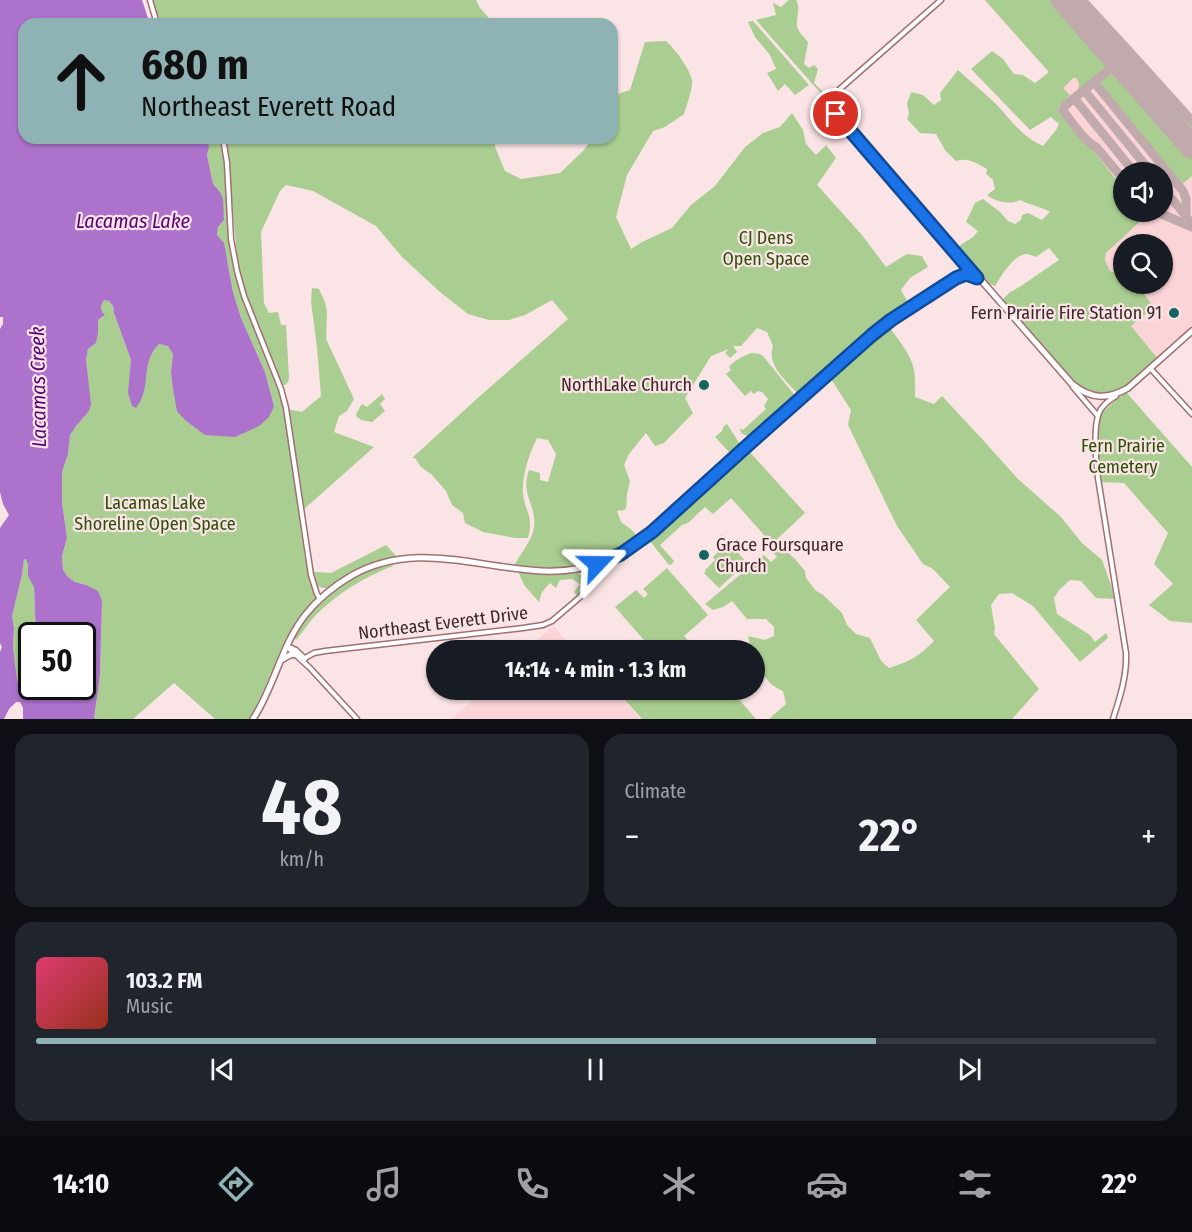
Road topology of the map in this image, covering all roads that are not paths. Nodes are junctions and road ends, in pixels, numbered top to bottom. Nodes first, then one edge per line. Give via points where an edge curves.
1 (150, 0) edge
2 (941, 0) edge
3 (155, 18) edge
4 (223, 144) edge
5 (977, 278) junction
6 (1192, 331) edge
7 (1150, 368) junction
8 (1071, 384) junction
9 (1119, 393) junction
10 (1192, 414) edge
11 (1098, 416) junction
12 (584, 568) junction
13 (320, 599) junction
14 (286, 646) junction
15 (296, 654) junction
16 (305, 658) junction
17 (281, 660) junction
18 (310, 668) junction
19 (253, 719) edge
20 (357, 719) edge
21 (1113, 719) edge

1 - 3 street
2 - 5 street via 832,97 839,118
4 - 13 street via 237,271 284,398 310,575
5 - 8 main road
5 - 12 main road via 966,274 956,278 891,320 643,539 613,558
6 - 7 main road
7 - 9 main road
7 - 10 street
8 - 9 main road via 1096,396
8 - 11 street
9 - 11 street via 1102,407
11 - 21 street via 1095,459 1126,662
12 - 13 main road via 552,571 433,557 401,559 359,572
12 - 16 street, Northeast Everett Drive via 587,590 543,625 326,651
13 - 14 main road
14 - 15 street
14 - 16 street
14 - 17 main road
15 - 17 main road
15 - 18 street
16 - 18 street
17 - 19 main road
18 - 20 street

